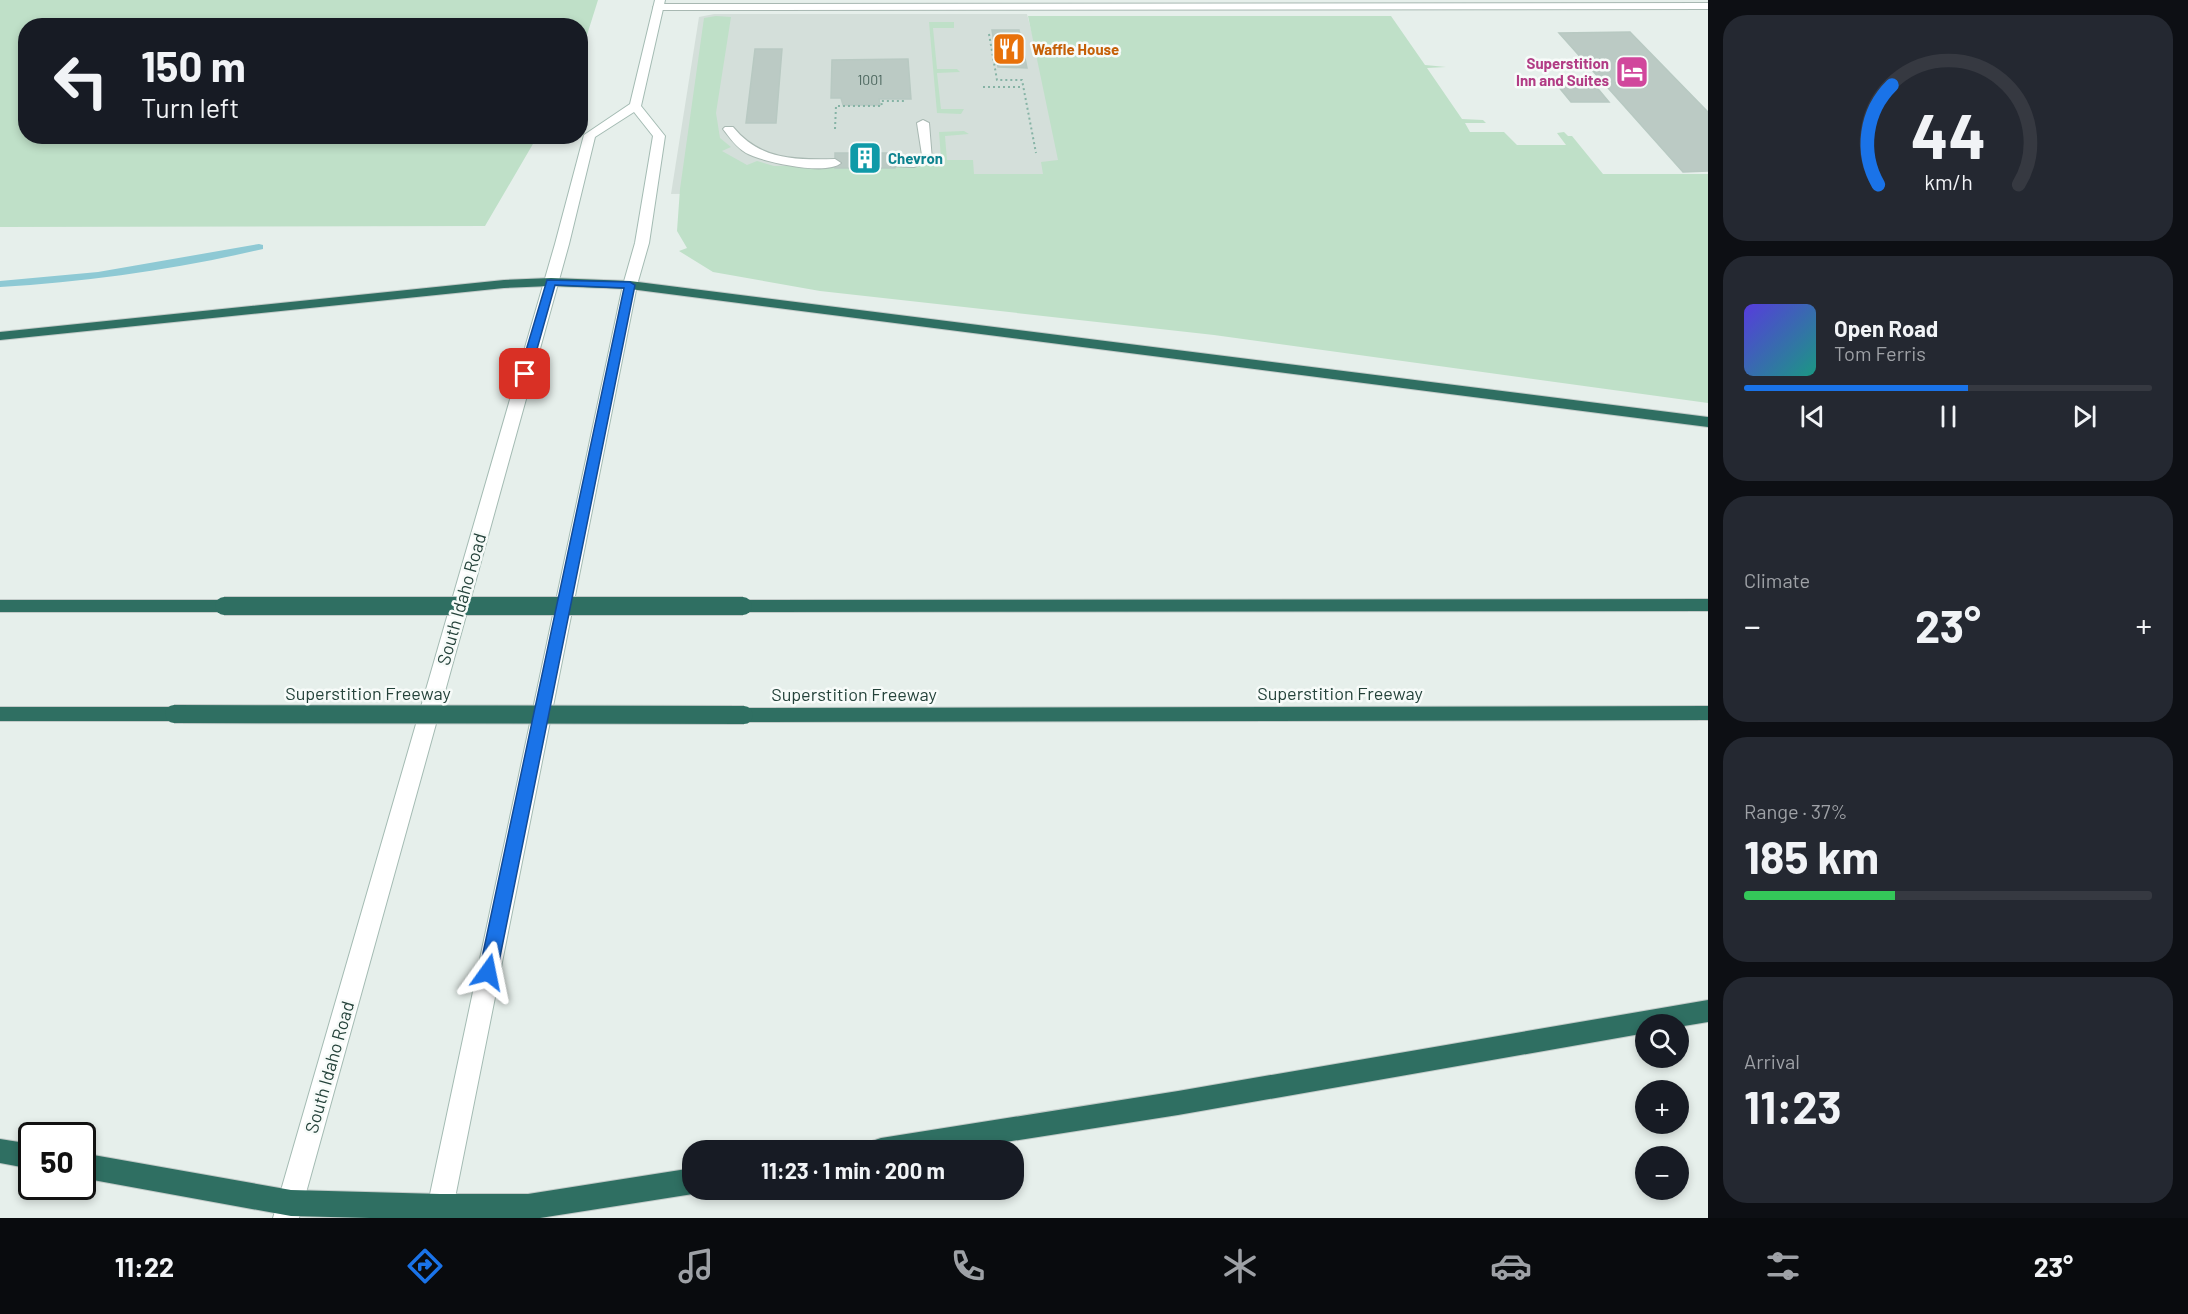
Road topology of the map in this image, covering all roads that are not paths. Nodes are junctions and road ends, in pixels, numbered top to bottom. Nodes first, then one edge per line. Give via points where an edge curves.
1 (659, 4) edge
2 (1708, 6) edge
3 (635, 106) junction
4 (923, 123) dead end
5 (729, 129) dead end
6 (588, 143) edge
7 (588, 144) edge
8 (835, 163) dead end
9 (895, 163) dead end
10 (551, 282) junction
11 (630, 285) junction
12 (0, 336) edge
13 (1708, 422) edge
14 (1708, 605) edge
15 (0, 606) edge
16 (0, 714) edge
17 (1708, 714) edge
18 (1708, 1011) edge
19 (944, 1140) edge
20 (0, 1151) edge
21 (18, 1154) edge
22 (96, 1168) edge
23 (682, 1183) edge
24 (288, 1210) edge
25 (439, 1213) edge

1 - 2 main road
1 - 3 main road
3 - 6 main road, South Idaho Road via 590,135
3 - 11 main road via 659,136 642,243
4 - 9 main road via 928,157 914,163
5 - 8 main road via 736,140 754,153 773,160
7 - 10 main road, South Idaho Road
10 - 11 highway
10 - 12 highway
10 - 24 main road, South Idaho Road
11 - 13 highway
11 - 25 main road
14 - 15 highway, bridge
16 - 17 highway, Superstition Freeway, bridge
18 - 19 highway
20 - 21 highway
22 - 24 highway
23 - 25 highway via 528,1207
24 - 25 highway

